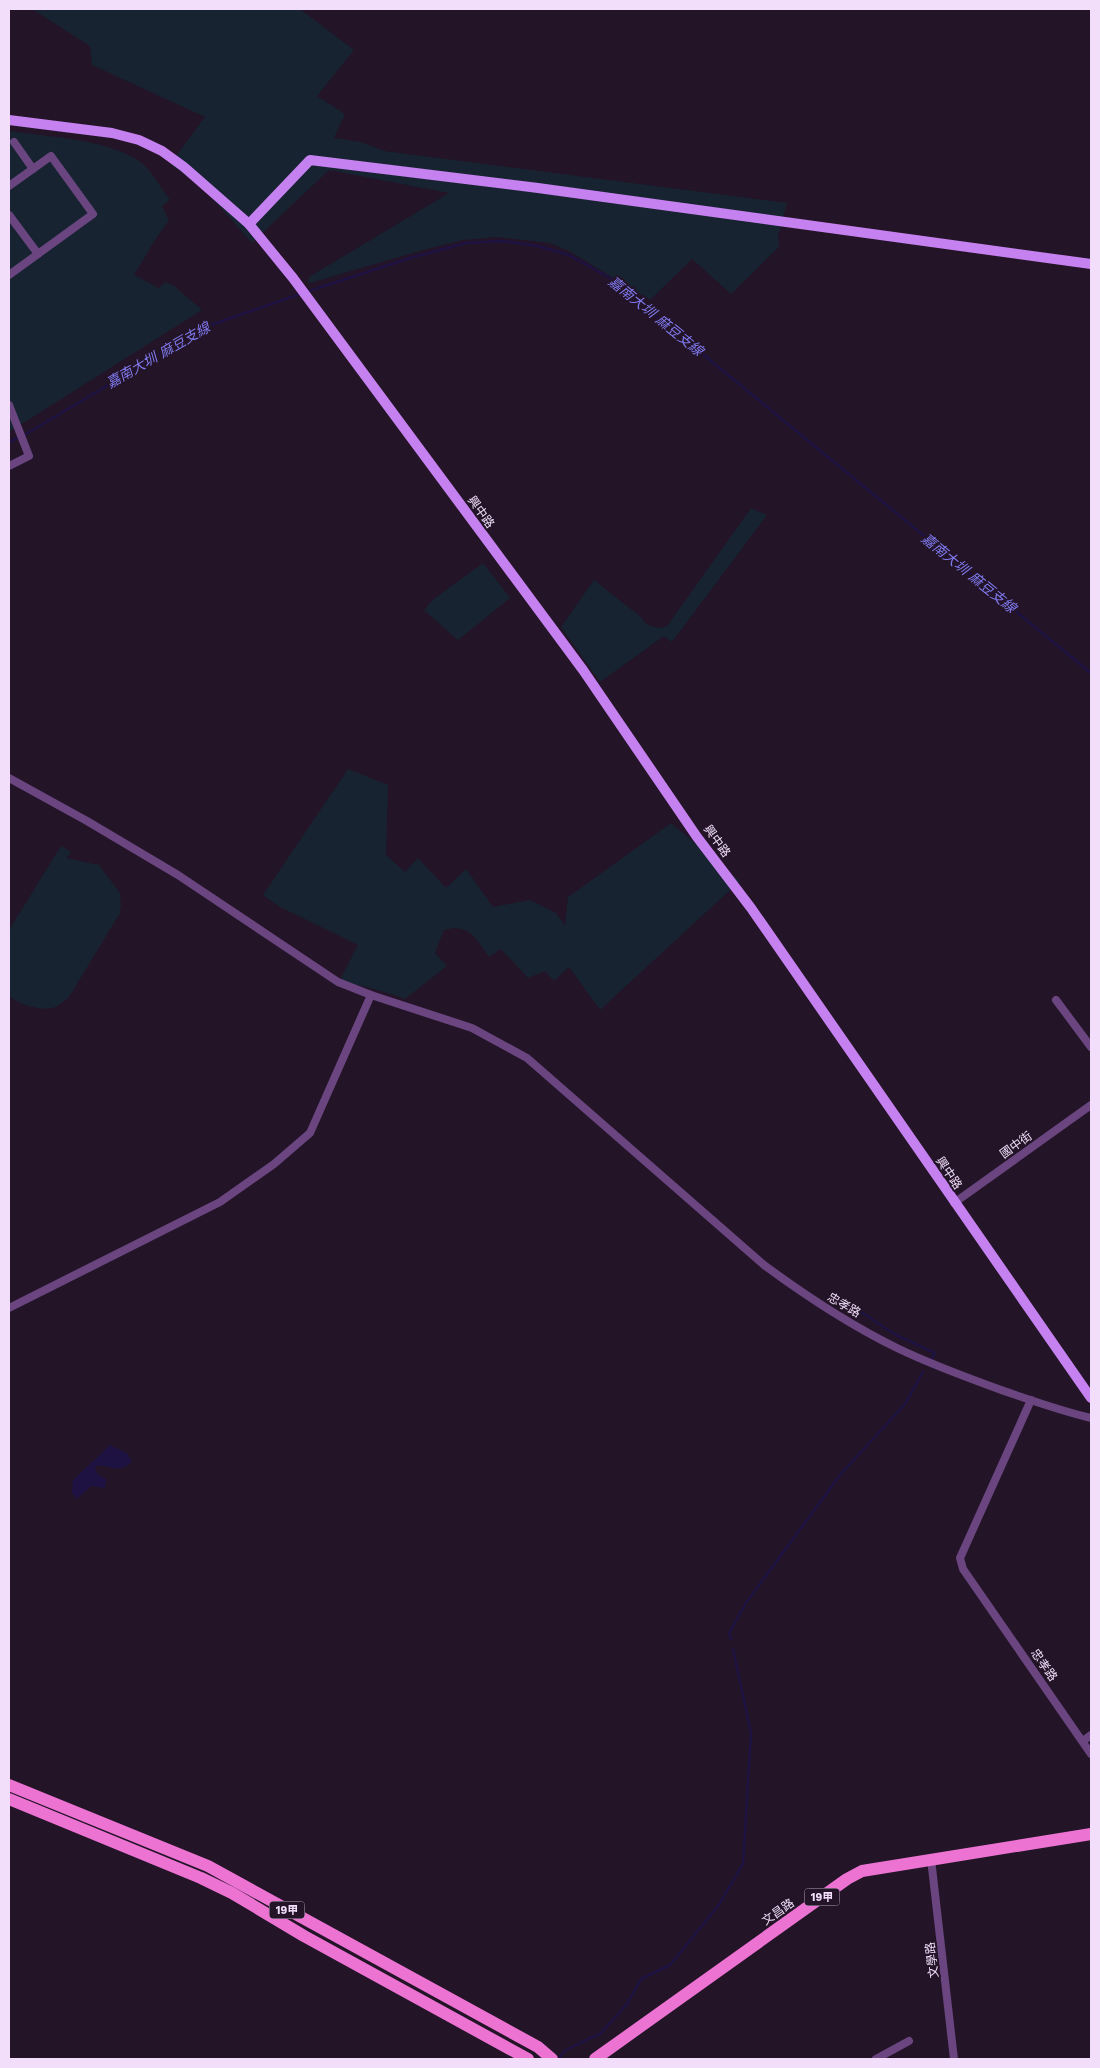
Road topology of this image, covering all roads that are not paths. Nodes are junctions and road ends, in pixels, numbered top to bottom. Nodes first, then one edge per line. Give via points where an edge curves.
1 (9, 120) edge
2 (14, 142) dead end
3 (33, 169) junction
4 (9, 186) edge
5 (9, 215) edge
6 (249, 224) junction
7 (38, 254) junction
8 (1091, 264) edge
9 (9, 275) edge
10 (9, 405) edge
11 (9, 466) edge
12 (9, 778) edge
13 (371, 995) junction
14 (1056, 1000) dead end
15 (1091, 1047) edge
16 (1091, 1105) edge
17 (954, 1203) junction
18 (9, 1308) edge
19 (1091, 1398) edge
20 (1031, 1400) junction
21 (1091, 1418) edge
22 (1091, 1735) edge
23 (1083, 1741) junction
24 (1091, 1754) edge
25 (9, 1785) edge
26 (9, 1800) edge
27 (1091, 1834) edge
28 (931, 1859) junction
29 (909, 2041) dead end
30 (528, 2059) edge
31 (552, 2059) edge
32 (595, 2059) edge
33 (876, 2059) edge
34 (954, 2059) edge

1 - 6 main road, 興中路 via 112,133 139,140 172,158
2 - 3 street
3 - 4 street
3 - 7 street via 51,156 93,214
5 - 7 street
6 - 8 main road via 310,160
6 - 17 main road, 興中路 via 293,278 613,712
7 - 9 street
10 - 11 street via 29,456
12 - 13 street, 忠孝路 via 178,875 325,975
13 - 18 street via 310,1133 274,1164 220,1202
13 - 20 street, 忠孝路 via 472,1028 527,1058 764,1266 804,1295 905,1352
14 - 15 street
16 - 17 street, 國中街
17 - 19 main road, 興中路
20 - 21 street, 忠孝路
20 - 23 street, 忠孝路 via 960,1562
22 - 23 street
23 - 24 street, 忠孝路
25 - 31 main road, 19甲 via 208,1866 538,2047
26 - 30 main road, 19甲 via 232,1893
27 - 28 main road, 文昌路 / 19甲
28 - 32 main road, 文昌路 / 19甲 via 862,1871 848,1879
28 - 34 street, 文學路
29 - 33 street

